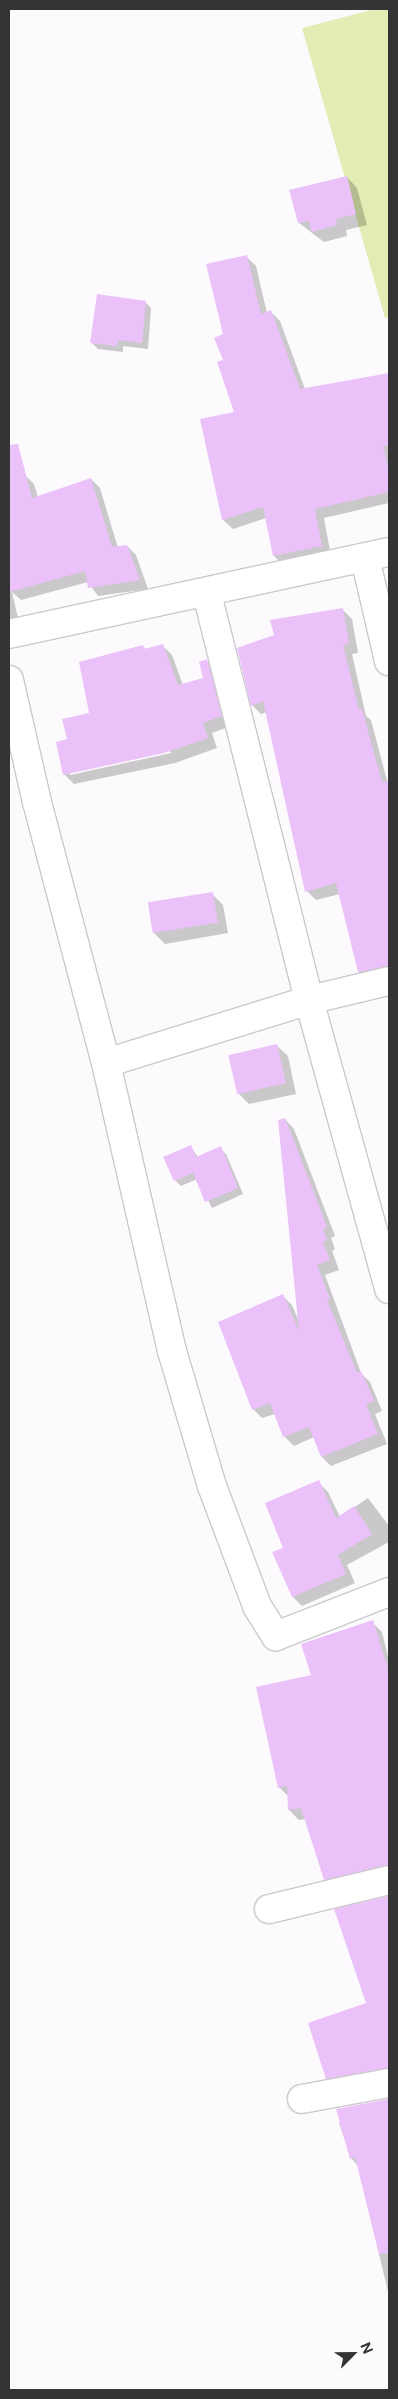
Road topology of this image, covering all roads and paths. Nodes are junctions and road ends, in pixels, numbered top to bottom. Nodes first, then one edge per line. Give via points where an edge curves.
1 (377, 555) edge
2 (207, 594) junction
3 (9, 634) edge
4 (389, 661) edge
5 (9, 680) edge
6 (389, 981) edge
7 (309, 1000) junction
8 (106, 1062) junction
9 (389, 1289) edge
10 (389, 1592) edge
11 (389, 1880) edge
12 (269, 1909) dead end
13 (389, 2083) edge
14 (302, 2099) dead end

1 - 2 street
1 - 4 street
2 - 3 street
2 - 7 street
5 - 8 street via 37,802
6 - 7 street
7 - 8 street
7 - 9 street
8 - 10 street via 172,1351 212,1486 257,1606 276,1636
11 - 12 street
13 - 14 street

